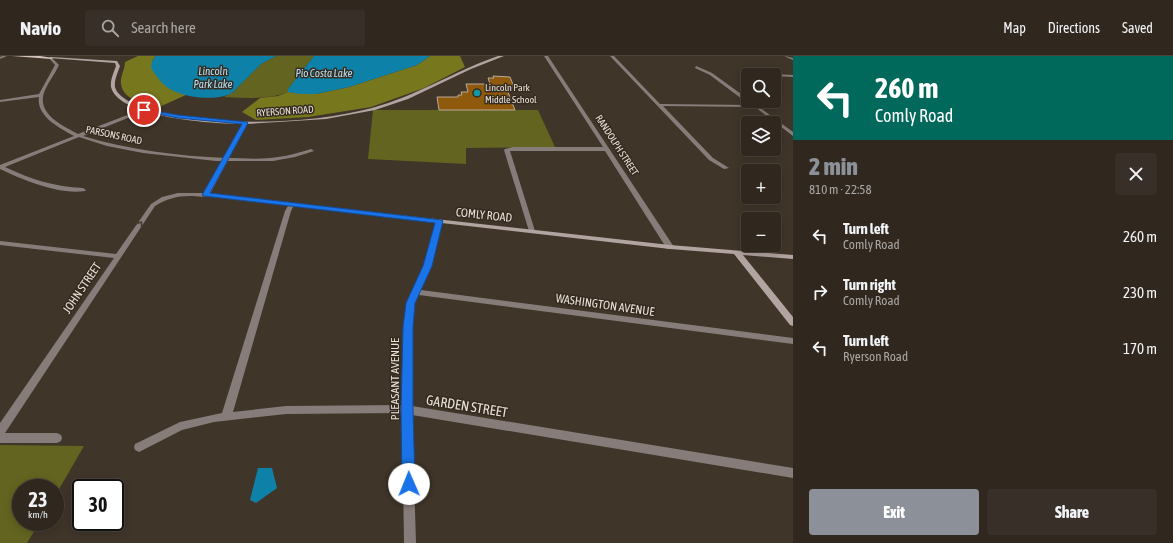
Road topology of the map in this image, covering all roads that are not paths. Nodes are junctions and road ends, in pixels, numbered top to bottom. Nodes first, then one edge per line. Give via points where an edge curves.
1 (4, 56) edge
2 (14, 56) edge
3 (502, 56) edge
4 (546, 56) edge
5 (612, 56) edge
6 (787, 56) edge
7 (0, 58) edge
8 (51, 58) junction
9 (793, 60) edge
10 (696, 67) dead end
11 (781, 76) edge
12 (793, 76) edge
13 (41, 95) junction
14 (741, 96) edge
15 (0, 101) edge
16 (660, 105) junction
17 (741, 106) edge
18 (758, 108) edge
19 (143, 110) junction
20 (201, 119) junction
21 (245, 123) junction
22 (240, 132) junction
23 (793, 134) edge
24 (78, 136) junction
25 (608, 149) junction
26 (311, 151) dead end
27 (225, 159) junction
28 (0, 167) edge
29 (726, 168) dead end
30 (83, 190) dead end
31 (206, 195) junction
32 (291, 205) junction
33 (439, 221) junction
34 (532, 232) junction
35 (0, 242) edge
36 (670, 247) junction
37 (737, 253) junction
38 (118, 256) junction
39 (793, 257) edge
40 (415, 292) junction
41 (793, 323) edge
42 (793, 341) edge
43 (407, 410) junction
44 (226, 416) junction
45 (0, 432) edge
46 (0, 438) edge
47 (57, 438) dead end
48 (139, 447) dead end
49 (793, 473) edge
50 (410, 543) edge

1 - 7 street
2 - 8 main road
3 - 21 main road, RYERSON ROAD via 474,65 415,95 374,109 336,116
4 - 25 street, RANDOLPH STREET
5 - 16 street
6 - 9 street
8 - 13 street via 57,65
8 - 19 main road, RYERSON ROAD via 117,63 114,91 122,100
10 - 14 street via 711,74
11 - 12 street
13 - 15 street
13 - 24 street, PARSONS ROAD via 41,106 48,118 59,127
16 - 17 street
16 - 29 street via 711,159
18 - 23 street
19 - 20 main road, RYERSON ROAD
19 - 24 street
20 - 21 main road, RYERSON ROAD
20 - 22 main road via 232,125
21 - 22 main road
22 - 27 main road
24 - 27 street, PARSONS ROAD via 124,148
24 - 28 street
25 - 34 street via 508,150 507,154
25 - 36 street, RANDOLPH STREET
26 - 27 street, PARSONS ROAD via 278,159
27 - 31 main road
28 - 30 street via 37,181 72,190
31 - 32 main road, COMLY ROAD
38 -> 31 street, JOHN STREET via 159,200 171,196
32 - 33 main road, COMLY ROAD
32 - 44 street
33 - 34 main road, COMLY ROAD
33 - 40 street, PLEASANT AVENUE via 424,278
34 - 36 main road, COMLY ROAD
35 - 38 street
36 - 37 main road, COMLY ROAD
37 - 39 main road, COMLY ROAD
37 - 41 main road
38 - 45 street, JOHN STREET
40 - 42 street, WASHINGTON AVENUE
40 - 43 street, PLEASANT AVENUE via 408,327
43 - 44 street, GARDEN STREET via 286,410
43 - 49 street, GARDEN STREET
43 - 50 street, PLEASANT AVENUE
44 - 48 street, GARDEN STREET via 180,426
46 - 47 street

